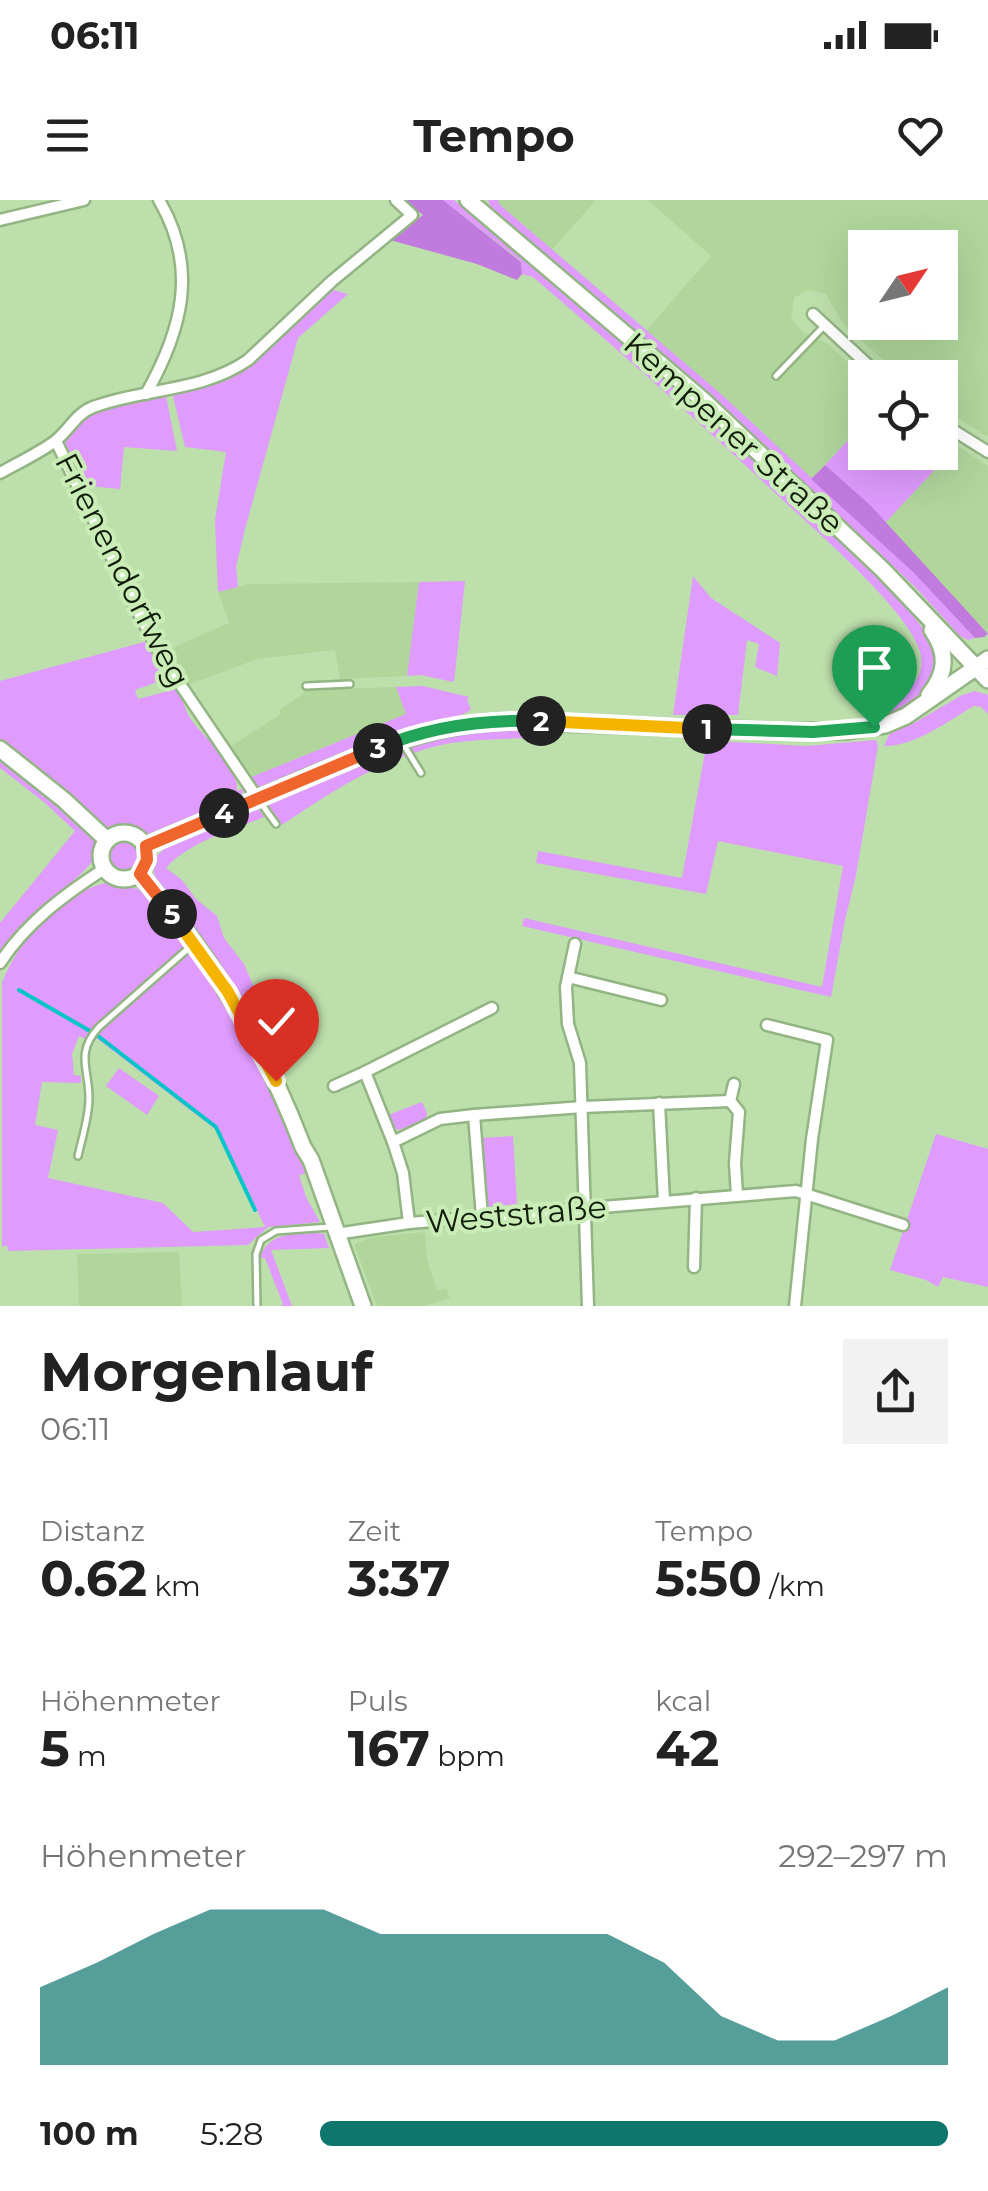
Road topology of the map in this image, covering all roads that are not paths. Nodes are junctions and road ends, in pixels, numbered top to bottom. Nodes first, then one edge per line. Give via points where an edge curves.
1 (84, 200) edge
2 (159, 200) edge
3 (396, 200) edge
4 (468, 200) edge
5 (0, 220) edge
6 (813, 314) dead end
7 (825, 325) junction
8 (863, 360) edge
9 (776, 376) dead end
10 (146, 394) junction
11 (958, 433) edge
12 (56, 440) junction
13 (988, 452) edge
14 (0, 473) edge
15 (882, 568) junction
16 (984, 669) edge
17 (350, 684) dead end
18 (306, 686) dead end
19 (906, 716) junction
20 (400, 739) junction
21 (0, 749) edge
22 (421, 774) dead end
23 (258, 799) junction
24 (276, 824) dead end
25 (107, 840) junction
26 (146, 846) junction
27 (104, 869) junction
28 (140, 874) junction
29 (195, 943) junction
30 (575, 944) dead end
31 (8, 951) junction
32 (0, 963) edge
33 (0, 974) edge
34 (568, 978) junction
35 (661, 1000) dead end
36 (492, 1008) dead end
37 (767, 1025) dead end
38 (365, 1072) junction
39 (734, 1084) dead end
40 (334, 1086) dead end
41 (730, 1101) junction
42 (659, 1103) junction
43 (583, 1106) junction
44 (474, 1115) junction
45 (392, 1142) junction
46 (78, 1156) dead end
47 (806, 1192) junction
48 (737, 1195) junction
49 (696, 1198) junction
50 (664, 1201) junction
51 (586, 1208) junction
52 (482, 1218) junction
53 (410, 1223) junction
54 (903, 1225) dead end
55 (335, 1230) junction
56 (694, 1267) dead end
57 (257, 1306) edge
58 (363, 1306) edge
59 (588, 1306) edge
60 (796, 1306) edge

1 - 5 street
2 - 10 street via 182,268 181,312
3 - 10 street via 412,215 248,360 216,377
4 - 15 street, Kempener Straße via 704,401
6 - 7 street
7 - 8 street
7 - 9 lane
10 - 12 street via 89,408
11 - 13 street
12 - 14 street
12 - 23 street, Frienendorfweg via 163,659
15 - 16 street, Kempener Straße
15 - 19 street via 942,650 940,680
16 - 19 street
17 - 18 lane
19 - 20 street via 874,727 813,732 492,721
20 - 22 lane
20 - 23 street
21 - 25 street
23 - 24 lane
23 - 26 street
25 - 26 street via 128,833
25 - 27 street via 100,854
26 - 28 street
27 - 28 street via 121,880
27 - 31 street via 30,923
28 - 29 street
29 - 46 lane via 88,1042 89,1101
29 - 55 street via 276,1081
30 - 34 street
31 - 32 street
31 - 33 street
34 - 35 street
34 - 43 street via 568,1024
36 - 38 street
37 - 47 street via 828,1040
38 - 40 street
38 - 45 street
39 - 41 street
41 - 42 street
41 - 48 street via 739,1112
42 - 43 street
42 - 50 street
43 - 44 street
43 - 51 street
44 - 45 street via 440,1119
44 - 52 street
45 - 53 street
47 - 48 street, Weststraße
47 - 54 street, Weststraße
47 - 60 street
48 - 49 street, Weststraße
49 - 50 street, Weststraße
49 - 56 street
50 - 51 street, Weststraße
51 - 52 street, Weststraße
51 - 59 street
52 - 53 street, Weststraße
53 - 55 street, Weststraße
55 - 57 lane via 263,1238 256,1254
55 - 58 street

